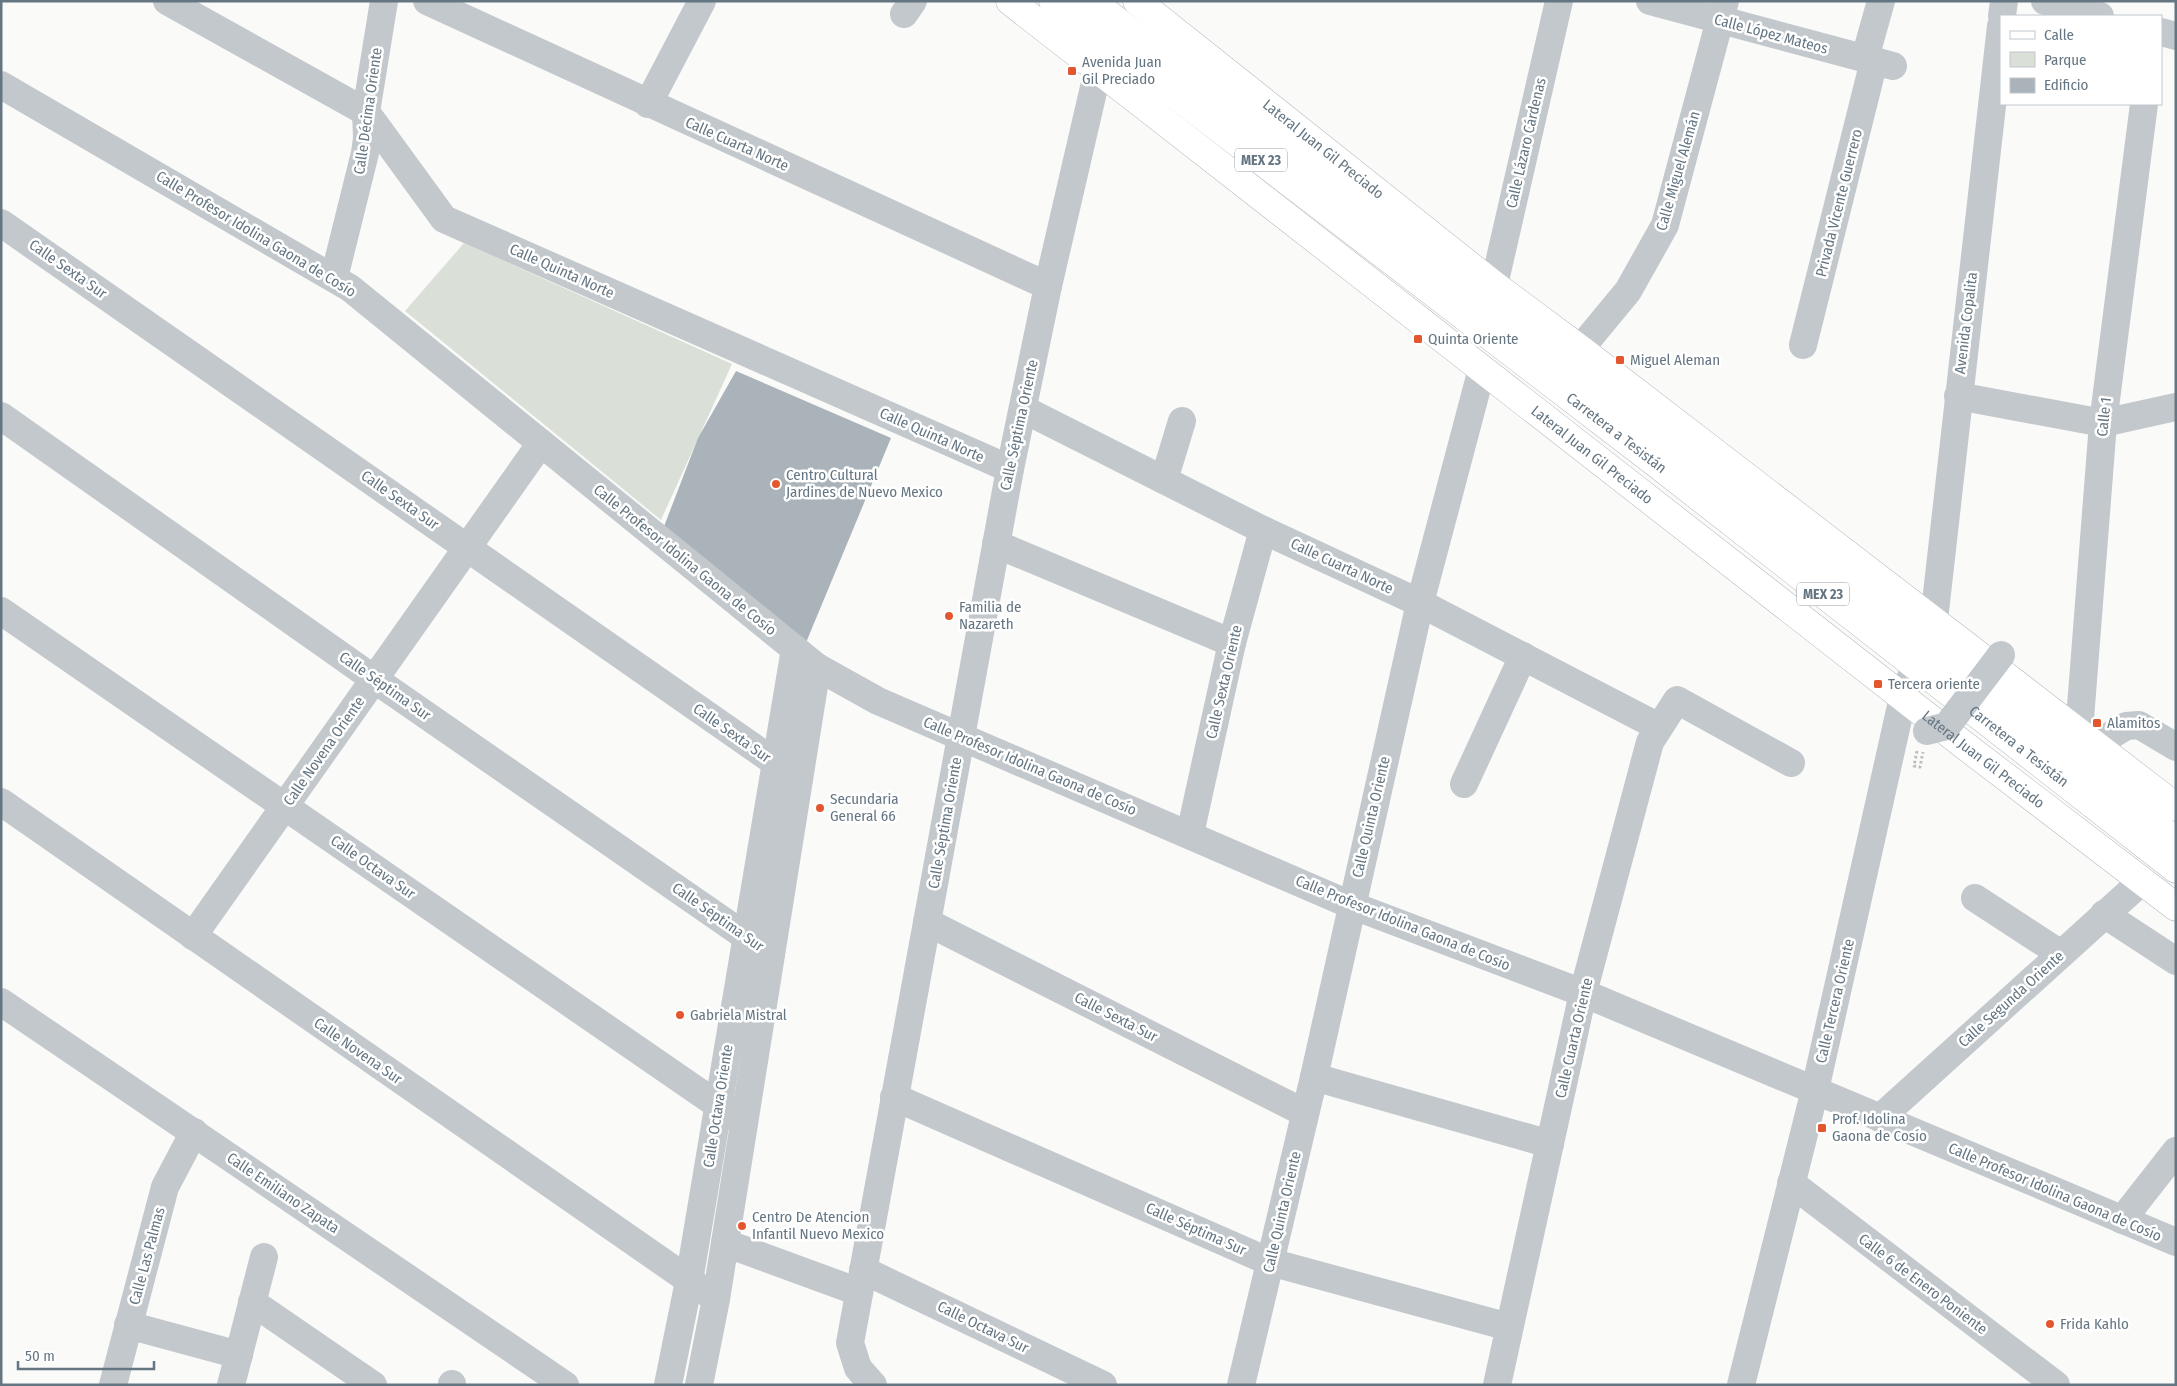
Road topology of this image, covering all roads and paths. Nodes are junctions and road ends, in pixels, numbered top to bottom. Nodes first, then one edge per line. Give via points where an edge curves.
1 (166, 1) edge
2 (384, 1) edge
3 (427, 1) edge
4 (702, 1) edge
5 (1010, 1) edge
6 (1053, 1) edge
7 (1091, 1) edge
8 (1137, 1) edge
9 (1558, 1) edge
10 (1650, 1) edge
11 (1881, 1) edge
12 (2004, 1) edge
13 (2045, 1) edge
14 (1722, 10) edge
15 (2002, 15) edge
16 (2096, 15) edge
17 (2162, 32) edge
18 (2000, 35) edge
19 (2176, 36) edge
20 (1877, 62) junction
21 (1098, 70) junction
22 (1, 85) edge
23 (648, 104) junction
24 (2144, 105) edge
25 (366, 112) junction
26 (1, 223) edge
27 (334, 278) junction
28 (1494, 285) junction
29 (1048, 286) junction
30 (1804, 345) dead end
31 (1580, 349) junction
32 (1482, 369) junction
33 (1958, 396) junction
34 (2176, 407) edge
35 (1023, 409) junction
36 (1, 416) edge
37 (1182, 420) dead end
38 (2103, 423) junction
39 (541, 443) junction
40 (1010, 470) junction
41 (1164, 480) junction
42 (1263, 530) junction
43 (996, 544) junction
44 (468, 547) junction
45 (1420, 603) junction
46 (1, 611) edge
47 (1934, 620) junction
48 (1232, 643) junction
49 (795, 649) junction
50 (2002, 655) dead end
51 (1523, 656) junction
52 (1919, 657) junction
53 (817, 667) junction
54 (374, 679) junction
55 (1903, 697) junction
56 (1659, 727) junction
57 (1927, 731) dead end
58 (961, 736) junction
59 (2087, 738) junction
60 (2176, 748) edge
61 (776, 763) junction
62 (1791, 763) dead end
63 (799, 779) junction
64 (1464, 784) dead end
65 (1, 802) edge
66 (285, 806) junction
67 (2176, 808) edge
68 (1190, 834) junction
69 (2176, 841) edge
70 (2176, 869) edge
71 (2142, 880) junction
72 (1975, 898) dead end
73 (1351, 905) junction
74 (2176, 907) edge
75 (2104, 914) junction
76 (926, 922) junction
77 (193, 936) junction
78 (747, 937) junction
79 (771, 954) junction
80 (2061, 954) junction
81 (2176, 961) edge
82 (1583, 993) junction
83 (1, 1002) edge
84 (1314, 1076) junction
85 (1815, 1090) junction
86 (894, 1097) junction
87 (719, 1105) junction
88 (1305, 1113) junction
89 (1880, 1118) junction
90 (744, 1123) junction
91 (194, 1132) junction
92 (1550, 1144) junction
93 (2176, 1151) edge
94 (1791, 1183) junction
95 (2122, 1220) junction
96 (2176, 1242) edge
97 (725, 1243) junction
98 (264, 1258) dead end
99 (1270, 1262) junction
100 (689, 1281) junction
101 (861, 1281) junction
102 (716, 1299) junction
103 (252, 1302) junction
104 (1510, 1327) junction
105 (127, 1331) junction
106 (235, 1369) edge
107 (112, 1385) edge
108 (373, 1385) edge
109 (565, 1385) edge
110 (668, 1385) edge
111 (699, 1385) edge
112 (873, 1385) edge
113 (1104, 1385) edge
114 (1241, 1385) edge
115 (1497, 1385) edge
116 (1741, 1385) edge
117 (2056, 1385) edge

1 - 25 street, Calle Quinta Norte
2 - 25 street, Calle Décima Oriente
3 - 23 street, Calle Cuarta Norte
4 - 23 street
5 - 21 main road, Lateral Juan Gil Preciado
6 - 52 main road, Carretera a Tesistán / MEX 23 via 1657,464
7 - 52 main road, Carretera a Tesistán / MEX 23 via 1591,385
8 - 28 main road, Lateral Juan Gil Preciado
9 - 28 street, Calle Lázaro Cárdenas
10 - 14 street, Calle López Mateos
11 - 20 street, Privada Vicente Guerrero
12 - 15 street
13 - 16 street
14 - 20 street, Calle López Mateos
14 - 31 street, Calle Miguel Alemán via 1665,225 1628,291
17 - 19 street
18 - 33 street, Avenida Copalita
20 - 30 street, Privada Vicente Guerrero
21 - 29 street, Calle Séptima Oriente
21 - 32 main road, Lateral Juan Gil Preciado
22 - 27 street, Calle Profesor Idolina Gaona de Cosío
23 - 29 street, Calle Cuarta Norte
24 - 38 street, Calle 1
25 - 27 street, Calle Décima Oriente via 365,153
25 - 40 street, Calle Quinta Norte via 444,218
26 - 44 street, Calle Sexta Sur
27 - 39 street, Calle Profesor Idolina Gaona de Cosío
28 - 31 main road, Lateral Juan Gil Preciado
29 - 35 street, Calle Séptima Oriente
31 - 47 main road, Lateral Juan Gil Preciado
32 - 45 street, Calle Quinta Oriente
32 - 55 main road, Lateral Juan Gil Preciado
33 - 38 street
33 - 47 street, Avenida Copalita
34 - 38 street
35 - 40 street, Calle Séptima Oriente
35 - 41 street, Calle Cuarta Norte
36 - 54 street, Calle Séptima Sur
37 - 41 street
38 - 59 street, Calle 1
39 - 44 street, Calle Novena Oriente
39 - 49 street, Calle Profesor Idolina Gaona de Cosío
40 - 43 street, Calle Séptima Oriente
41 - 42 street, Calle Cuarta Norte
42 - 45 street, Calle Cuarta Norte
42 - 48 street, Calle Sexta Oriente
43 - 48 street
43 - 58 street, Calle Séptima Oriente
44 - 54 street, Calle Novena Oriente
44 - 61 street, Calle Sexta Sur
45 - 51 street, Calle Cuarta Norte
45 - 73 street, Calle Quinta Oriente
46 - 66 street, Calle Octava Sur
47 - 52 street, Calle Tercera Oriente
47 - 59 main road, Lateral Juan Gil Preciado
48 - 68 street, Calle Sexta Oriente
49 - 53 street, Calle Profesor Idolina Gaona de Cosío
49 - 61 street, Calle Octava Oriente
50 - 57 street, bridge via 1948,726
51 - 56 street, Calle Cuarta Norte
51 - 64 street
52 - 55 street, Calle Tercera Oriente
52 - 69 main road, Carretera a Tesistán / MEX 23
52 - 70 main road, Carretera a Tesistán / MEX 23
53 - 58 street, Calle Profesor Idolina Gaona de Cosío via 878,701
53 - 63 street, Calle Octava Oriente
54 - 66 street, Calle Novena Oriente
54 - 78 street, Calle Séptima Sur
55 - 71 main road, Lateral Juan Gil Preciado
55 - 85 street, Calle Tercera Oriente
56 - 62 street, Calle Cuarta Oriente via 1677,700
56 - 82 street, Calle Cuarta Oriente via 1650,742
58 - 68 street, Calle Profesor Idolina Gaona de Cosío
58 - 76 street, Calle Séptima Oriente
59 - 60 street via 2139,725
59 - 67 main road, Lateral Juan Gil Preciado
61 - 63 street, Calle Sexta Sur
61 - 78 street, Calle Octava Oriente
63 - 79 street, Calle Octava Oriente
65 - 77 street, Calle Novena Sur
66 - 77 street, Calle Novena Oriente
66 - 87 street, Calle Octava Sur
68 - 73 street, Calle Profesor Idolina Gaona de Cosío
71 - 74 main road, Lateral Juan Gil Preciado
71 - 75 street, Calle Segunda Oriente
72 - 80 street
73 - 82 street, Calle Profesor Idolina Gaona de Cosío
73 - 84 street, Calle Quinta Oriente
75 - 80 street, Calle Segunda Oriente
75 - 81 street
76 - 86 street, Calle Séptima Oriente
76 - 88 street, Calle Sexta Sur
77 - 100 street, Calle Novena Sur
78 - 79 street, Calle Séptima Sur
78 - 87 street, Calle Octava Oriente
79 - 90 street, Calle Octava Oriente
80 - 89 street, Calle Segunda Oriente
82 - 85 street, Calle Profesor Idolina Gaona de Cosío
82 - 92 street, Calle Cuarta Oriente
83 - 91 street, Calle Emiliano Zapata
84 - 88 street, Calle Quinta Oriente
84 - 92 street
85 - 89 street, Calle Profesor Idolina Gaona de Cosío
85 - 94 street, Calle Tercera Oriente
86 - 99 street, Calle Séptima Sur
86 - 101 street, Calle Séptima Oriente
87 - 90 street, Calle Octava Sur
87 - 100 street, Calle Octava Oriente
88 - 99 street, Calle Quinta Oriente
89 - 95 street, Calle Profesor Idolina Gaona de Cosío
90 - 97 street, Calle Octava Oriente
91 - 105 street, Calle Las Palmas via 165,1187
91 - 109 street, Calle Emiliano Zapata
92 - 104 street, Calle Cuarta Oriente
93 - 95 street
94 - 116 street, Calle Tercera Oriente
94 - 117 street, Calle 6 de Enero Poniente
95 - 96 street, Calle Profesor Idolina Gaona de Cosío
97 - 101 street
97 - 102 street, Calle Octava Oriente
98 - 103 street
99 - 104 street, Calle Séptima Sur
99 - 114 street, Calle Quinta Oriente
100 - 102 street, Calle Novena Sur
100 - 110 street, Calle Octava Oriente
101 - 112 street, Calle Séptima Oriente via 850,1343 858,1368
101 - 113 street, Calle Octava Sur
102 - 111 street, Calle Octava Oriente
103 - 106 street
103 - 108 street
104 - 115 street, Calle Cuarta Oriente
105 - 106 street
105 - 107 street, Calle Las Palmas

